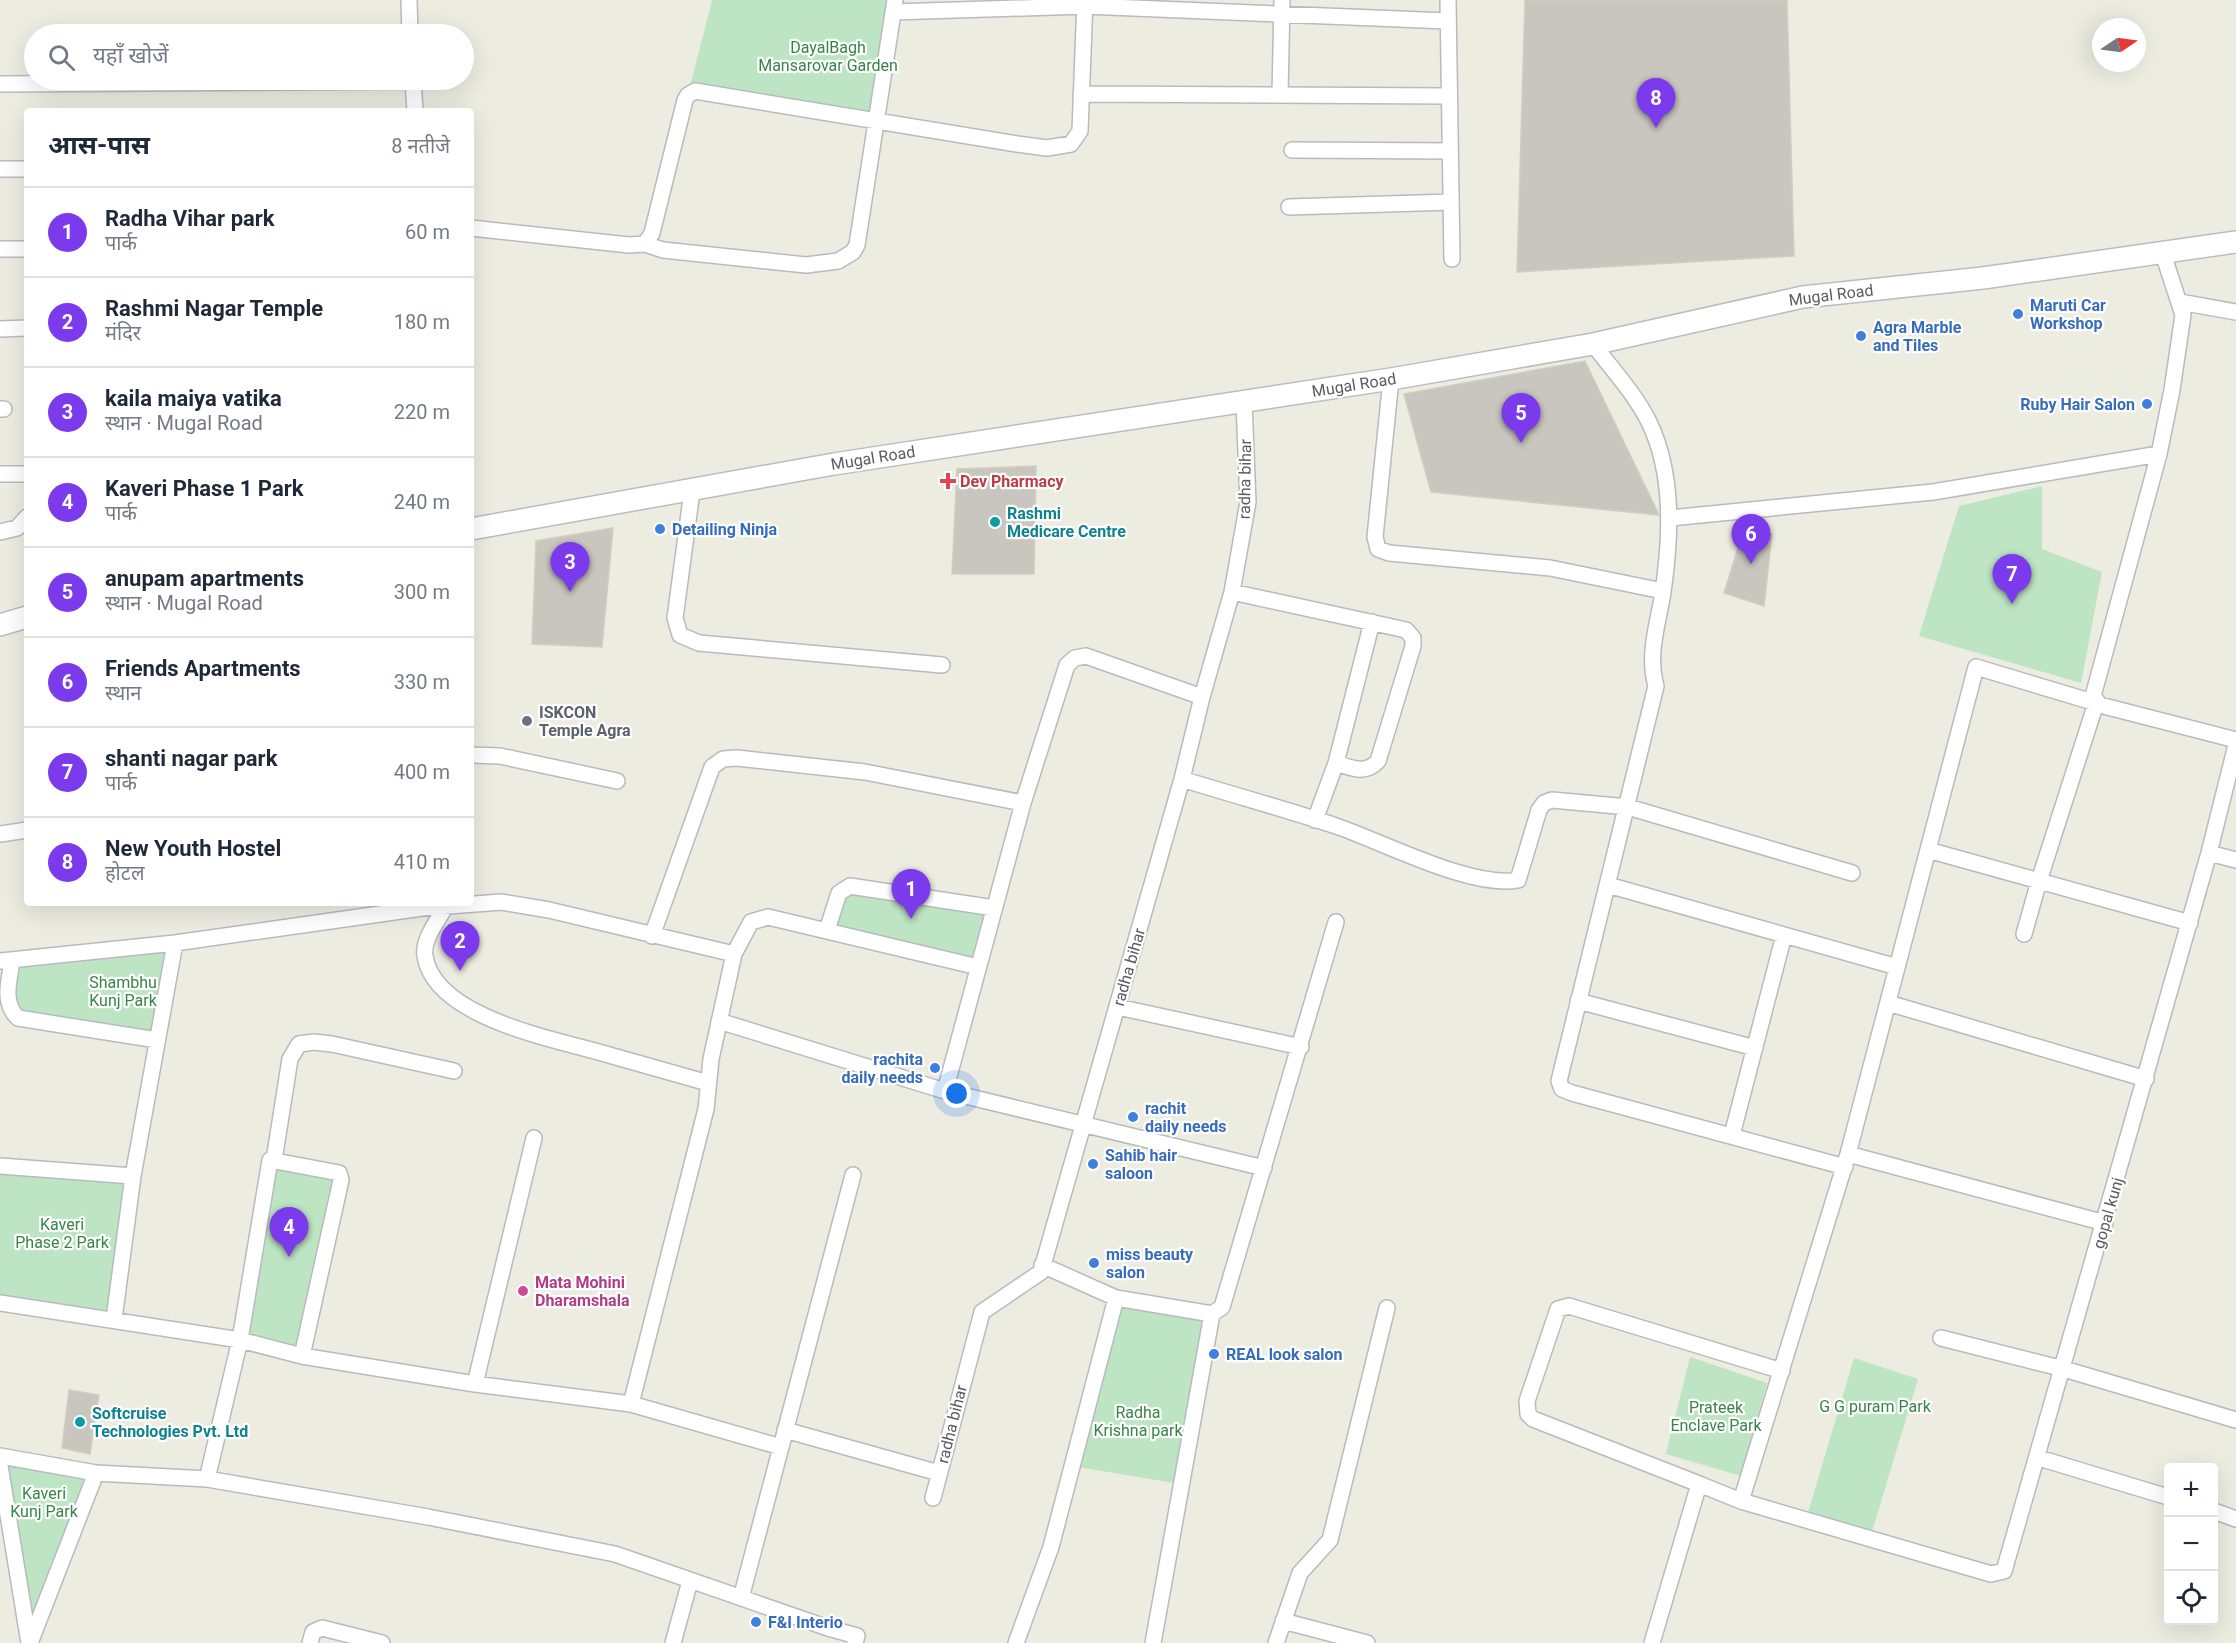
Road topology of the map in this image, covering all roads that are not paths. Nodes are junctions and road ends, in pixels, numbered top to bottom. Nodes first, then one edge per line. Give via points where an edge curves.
1 (409, 0) edge
2 (1448, 0) edge
3 (1085, 3) edge
4 (894, 6) edge
5 (1282, 7) edge
6 (1448, 21) junction
7 (410, 24) edge
8 (0, 84) edge
9 (24, 84) edge
10 (413, 90) edge
11 (1081, 94) junction
12 (1280, 94) junction
13 (1449, 96) junction
14 (414, 108) edge
15 (878, 121) junction
16 (1292, 150) dead end
17 (1450, 151) junction
18 (0, 169) edge
19 (24, 169) edge
20 (1451, 202) junction
21 (1289, 207) dead end
22 (474, 228) edge
23 (2236, 242) edge
24 (645, 244) junction
25 (0, 249) edge
26 (24, 249) edge
27 (2163, 254) junction
28 (1452, 258) dead end
29 (2180, 302) junction
30 (2236, 312) edge
31 (24, 328) edge
32 (0, 329) edge
33 (1593, 344) junction
34 (1390, 379) junction
35 (1244, 402) junction
36 (2159, 454) junction
37 (0, 474) edge
38 (24, 474) edge
39 (692, 491) junction
40 (1670, 518) junction
41 (24, 520) edge
42 (474, 528) edge
43 (0, 532) edge
44 (1663, 591) junction
45 (1232, 592) junction
46 (24, 618) edge
47 (1372, 622) junction
48 (0, 625) edge
49 (942, 665) dead end
50 (1202, 697) junction
51 (2096, 703) junction
52 (2236, 740) edge
53 (2236, 746) edge
54 (474, 755) edge
55 (1336, 763) junction
56 (1182, 779) junction
57 (617, 782) dead end
58 (1023, 803) junction
59 (1628, 807) junction
60 (1315, 820) junction
61 (24, 830) edge
62 (0, 834) edge
63 (1928, 850) junction
64 (2209, 853) junction
65 (2236, 860) edge
66 (1852, 873) dead end
67 (2038, 881) junction
68 (1608, 885) junction
69 (474, 904) edge
70 (411, 906) edge
71 (446, 906) edge
72 (390, 908) edge
73 (994, 908) junction
74 (1336, 922) dead end
75 (2190, 923) junction
76 (827, 930) junction
77 (2025, 934) dead end
78 (1784, 935) junction
79 (652, 936) junction
80 (174, 943) junction
81 (734, 954) junction
82 (6, 961) edge
83 (978, 967) junction
84 (1897, 967) junction
85 (1578, 1001) junction
86 (1888, 1003) junction
87 (1118, 1007) junction
88 (719, 1021) junction
89 (157, 1040) junction
90 (1301, 1047) junction
91 (1755, 1048) junction
92 (454, 1071) dead end
93 (2146, 1079) junction
94 (708, 1083) junction
95 (945, 1091) junction
96 (1084, 1124) junction
97 (1732, 1135) junction
98 (534, 1138) dead end
99 (274, 1160) junction
100 (1846, 1161) junction
101 (0, 1166) edge
102 (1264, 1168) junction
103 (853, 1175) dead end
104 (133, 1176) junction
105 (2105, 1223) junction
106 (1042, 1265) junction
107 (1116, 1298) junction
108 (0, 1303) edge
109 (1387, 1308) dead end
110 (1212, 1314) junction
111 (114, 1319) junction
112 (1941, 1338) dead end
113 (240, 1340) junction
114 (302, 1356) junction
115 (2064, 1369) junction
116 (1782, 1371) junction
117 (475, 1384) junction
118 (631, 1404) junction
119 (2236, 1420) edge
120 (785, 1430) junction
121 (781, 1447) junction
122 (0, 1456) edge
123 (2039, 1458) junction
124 (0, 1466) edge
125 (96, 1473) junction
126 (939, 1473) junction
127 (207, 1479) junction
128 (1699, 1484) junction
129 (2164, 1496) edge
130 (933, 1498) dead end
131 (1741, 1501) junction
132 (2218, 1512) edge
133 (2236, 1519) edge
134 (690, 1581) junction
135 (741, 1598) junction
136 (1283, 1621) junction
137 (30, 1643) edge
138 (310, 1643) edge
139 (382, 1643) edge
140 (673, 1643) edge
141 (855, 1643) edge
142 (1016, 1643) edge
143 (1153, 1643) edge
144 (1276, 1643) edge
145 (1367, 1643) edge
146 (1652, 1643) edge

1 - 7 street
2 - 6 street
3 - 4 street
3 - 5 street
3 - 11 street
4 - 15 street
5 - 6 street
5 - 12 street
6 - 13 street
8 - 9 street
10 - 14 street
11 - 12 street
11 - 15 street via 1080,131 1075,140 1064,146 1017,144
12 - 13 street
13 - 17 street
15 - 24 street via 856,245 847,257 826,264 806,264 663,250
15 - 24 street via 692,92 685,100 652,232
16 - 17 street
17 - 20 street
18 - 19 street
20 - 21 street
20 - 28 street
22 - 24 street
23 - 27 street, Mugal Road
25 - 26 street
27 - 29 street
27 - 33 street, Mugal Road via 1803,297
29 - 30 street
29 - 36 street via 2182,328
31 - 32 street
33 - 34 street, Mugal Road
33 - 40 street via 1648,421 1663,458
34 - 35 street, Mugal Road
34 - 44 street via 1375,537 1378,549 1550,568
35 - 39 street, Mugal Road via 834,464
35 - 45 street, radha bihar via 1248,502
36 - 40 street via 1933,492
36 - 51 street via 2092,690
37 - 38 street
39 - 42 street, Mugal Road
39 - 49 street via 675,618 680,635 699,644
40 - 44 street
41 - 43 street via 17,528
44 - 59 street via 1651,656 1656,686
45 - 47 street
45 - 50 street, radha bihar
46 - 48 street
47 - 55 street
47 - 55 street via 1406,630 1413,638 1413,646 1378,761 1361,771
50 - 56 street, radha bihar
50 - 58 street via 1086,656 1074,658 1067,665
51 - 52 street
51 - 63 street via 1976,667
51 - 67 street
53 - 64 street, gopal kunj
54 - 57 street via 500,756
55 - 60 street
56 - 60 street
56 - 87 street, radha bihar
58 - 73 street
58 - 79 street via 865,771 723,759 712,767
59 - 60 street via 1571,800 1544,802 1518,880 1503,882 1445,867
59 - 66 street
59 - 68 street
61 - 62 street
63 - 67 street
63 - 84 street
64 - 65 street
64 - 75 street, gopal kunj
67 - 75 street
67 - 77 street
68 - 78 street
68 - 85 street
69 - 79 street via 523,905
70 - 72 street
71 - 94 street via 426,943 425,958 437,983 464,1005 511,1027
72 - 80 street
73 - 76 street via 850,886 839,893
73 - 83 street
74 - 90 street
75 - 93 street, gopal kunj
76 - 81 street via 762,917 751,922
76 - 83 street
78 - 84 street
78 - 91 street
79 - 81 street
80 - 82 street
80 - 89 street
81 - 88 street
82 - 89 street via 9,1007 18,1018
83 - 95 street
84 - 86 street
85 - 91 street
85 - 97 street via 1560,1070 1562,1089
86 - 93 street
86 - 100 street
87 - 90 street
87 - 96 street, radha bihar
88 - 94 street
88 - 95 street
89 - 104 street
90 - 102 street
91 - 97 street
92 - 99 street via 332,1044 299,1044 290,1059
93 - 105 street, gopal kunj
94 - 118 street via 706,1109
95 - 96 street
96 - 102 street
96 - 106 street, radha bihar
97 - 100 street
98 - 117 street
99 - 113 street via 268,1163
99 - 114 street via 339,1173 341,1180
100 - 105 street
100 - 116 street
101 - 104 street
102 - 110 street via 1222,1307
103 - 120 street
104 - 111 street
105 - 115 street, gopal kunj
106 - 107 street
106 - 126 street, radha bihar via 1041,1272 982,1312
107 - 110 street
107 - 142 street via 1052,1546
108 - 111 street
109 - 136 street via 1330,1540 1300,1573
110 - 143 street
111 - 113 street
112 - 115 street
113 - 114 street
113 - 127 street
114 - 117 street
115 - 119 street
115 - 123 street, gopal kunj
116 - 128 street via 1569,1306 1558,1309 1527,1401 1528,1414
116 - 131 street
117 - 118 street
118 - 121 street
120 - 121 street
120 - 126 street
121 - 135 street
122 - 125 street
123 - 129 street
123 - 131 street, gopal kunj via 2004,1571 1991,1574
124 - 137 street
125 - 127 street
125 - 137 street
126 - 130 street, radha bihar
127 - 134 street via 615,1554
128 - 131 street
128 - 146 street
132 - 133 street
134 - 135 street
134 - 140 street
135 - 141 street via 857,1636
136 - 144 street
136 - 145 street
138 - 139 street via 313,1632 322,1628

